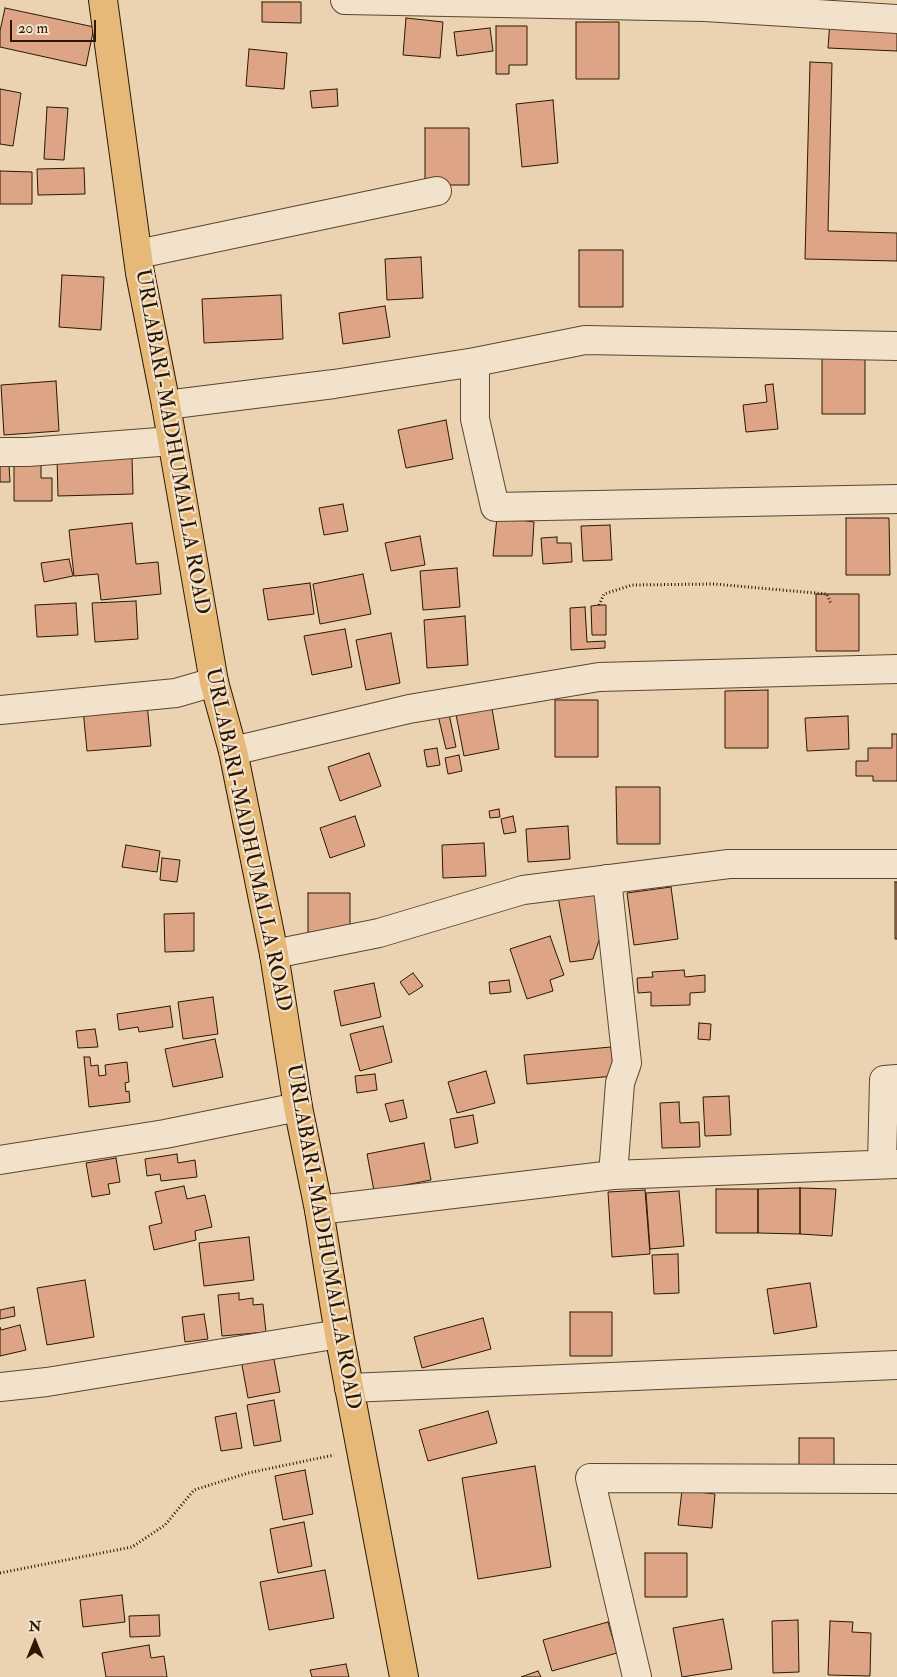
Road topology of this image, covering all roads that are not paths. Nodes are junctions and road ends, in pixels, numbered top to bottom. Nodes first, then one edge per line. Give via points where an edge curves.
1 (102, 0) edge
2 (345, 0) edge
3 (897, 19) edge
4 (437, 191) dead end
5 (138, 254) junction
6 (897, 346) edge
7 (475, 362) junction
8 (166, 405) junction
9 (172, 441) junction
10 (0, 452) edge
11 (897, 499) edge
12 (897, 669) edge
13 (214, 682) junction
14 (0, 710) edge
15 (233, 751) junction
16 (897, 864) edge
17 (607, 879) junction
18 (274, 954) junction
19 (897, 1079) edge
20 (298, 1107) junction
21 (0, 1160) edge
22 (890, 1164) edge
23 (613, 1175) junction
24 (320, 1210) junction
25 (339, 1334) junction
26 (897, 1365) edge
27 (0, 1387) edge
28 (349, 1388) junction
29 (897, 1479) edge
30 (404, 1677) edge
31 (637, 1677) edge

1 - 5 main road, URLABARI-MADHUMALLA ROAD
2 - 3 street via 705,7
4 - 5 street
5 - 8 main road, URLABARI-MADHUMALLA ROAD
6 - 7 street via 585,340
7 - 8 street
7 - 11 street via 475,419 495,507
8 - 9 main road, URLABARI-MADHUMALLA ROAD
9 - 10 street
9 - 13 main road, URLABARI-MADHUMALLA ROAD
12 - 15 street via 599,677 409,709
13 - 14 street via 176,693
13 - 15 main road, URLABARI-MADHUMALLA ROAD
15 - 18 main road, URLABARI-MADHUMALLA ROAD
16 - 17 street via 728,864
17 - 18 street via 523,890 380,933
17 - 23 street via 627,1063 620,1083
18 - 20 main road, URLABARI-MADHUMALLA ROAD
19 - 22 street via 884,1080
20 - 21 street via 165,1134
20 - 24 main road, URLABARI-MADHUMALLA ROAD
22 - 23 street
23 - 24 street
24 - 25 main road, URLABARI-MADHUMALLA ROAD
25 - 27 street
25 - 28 main road, URLABARI-MADHUMALLA ROAD
26 - 28 street
28 - 30 main road, URLABARI-MADHUMALLA ROAD
29 - 31 street via 590,1478

